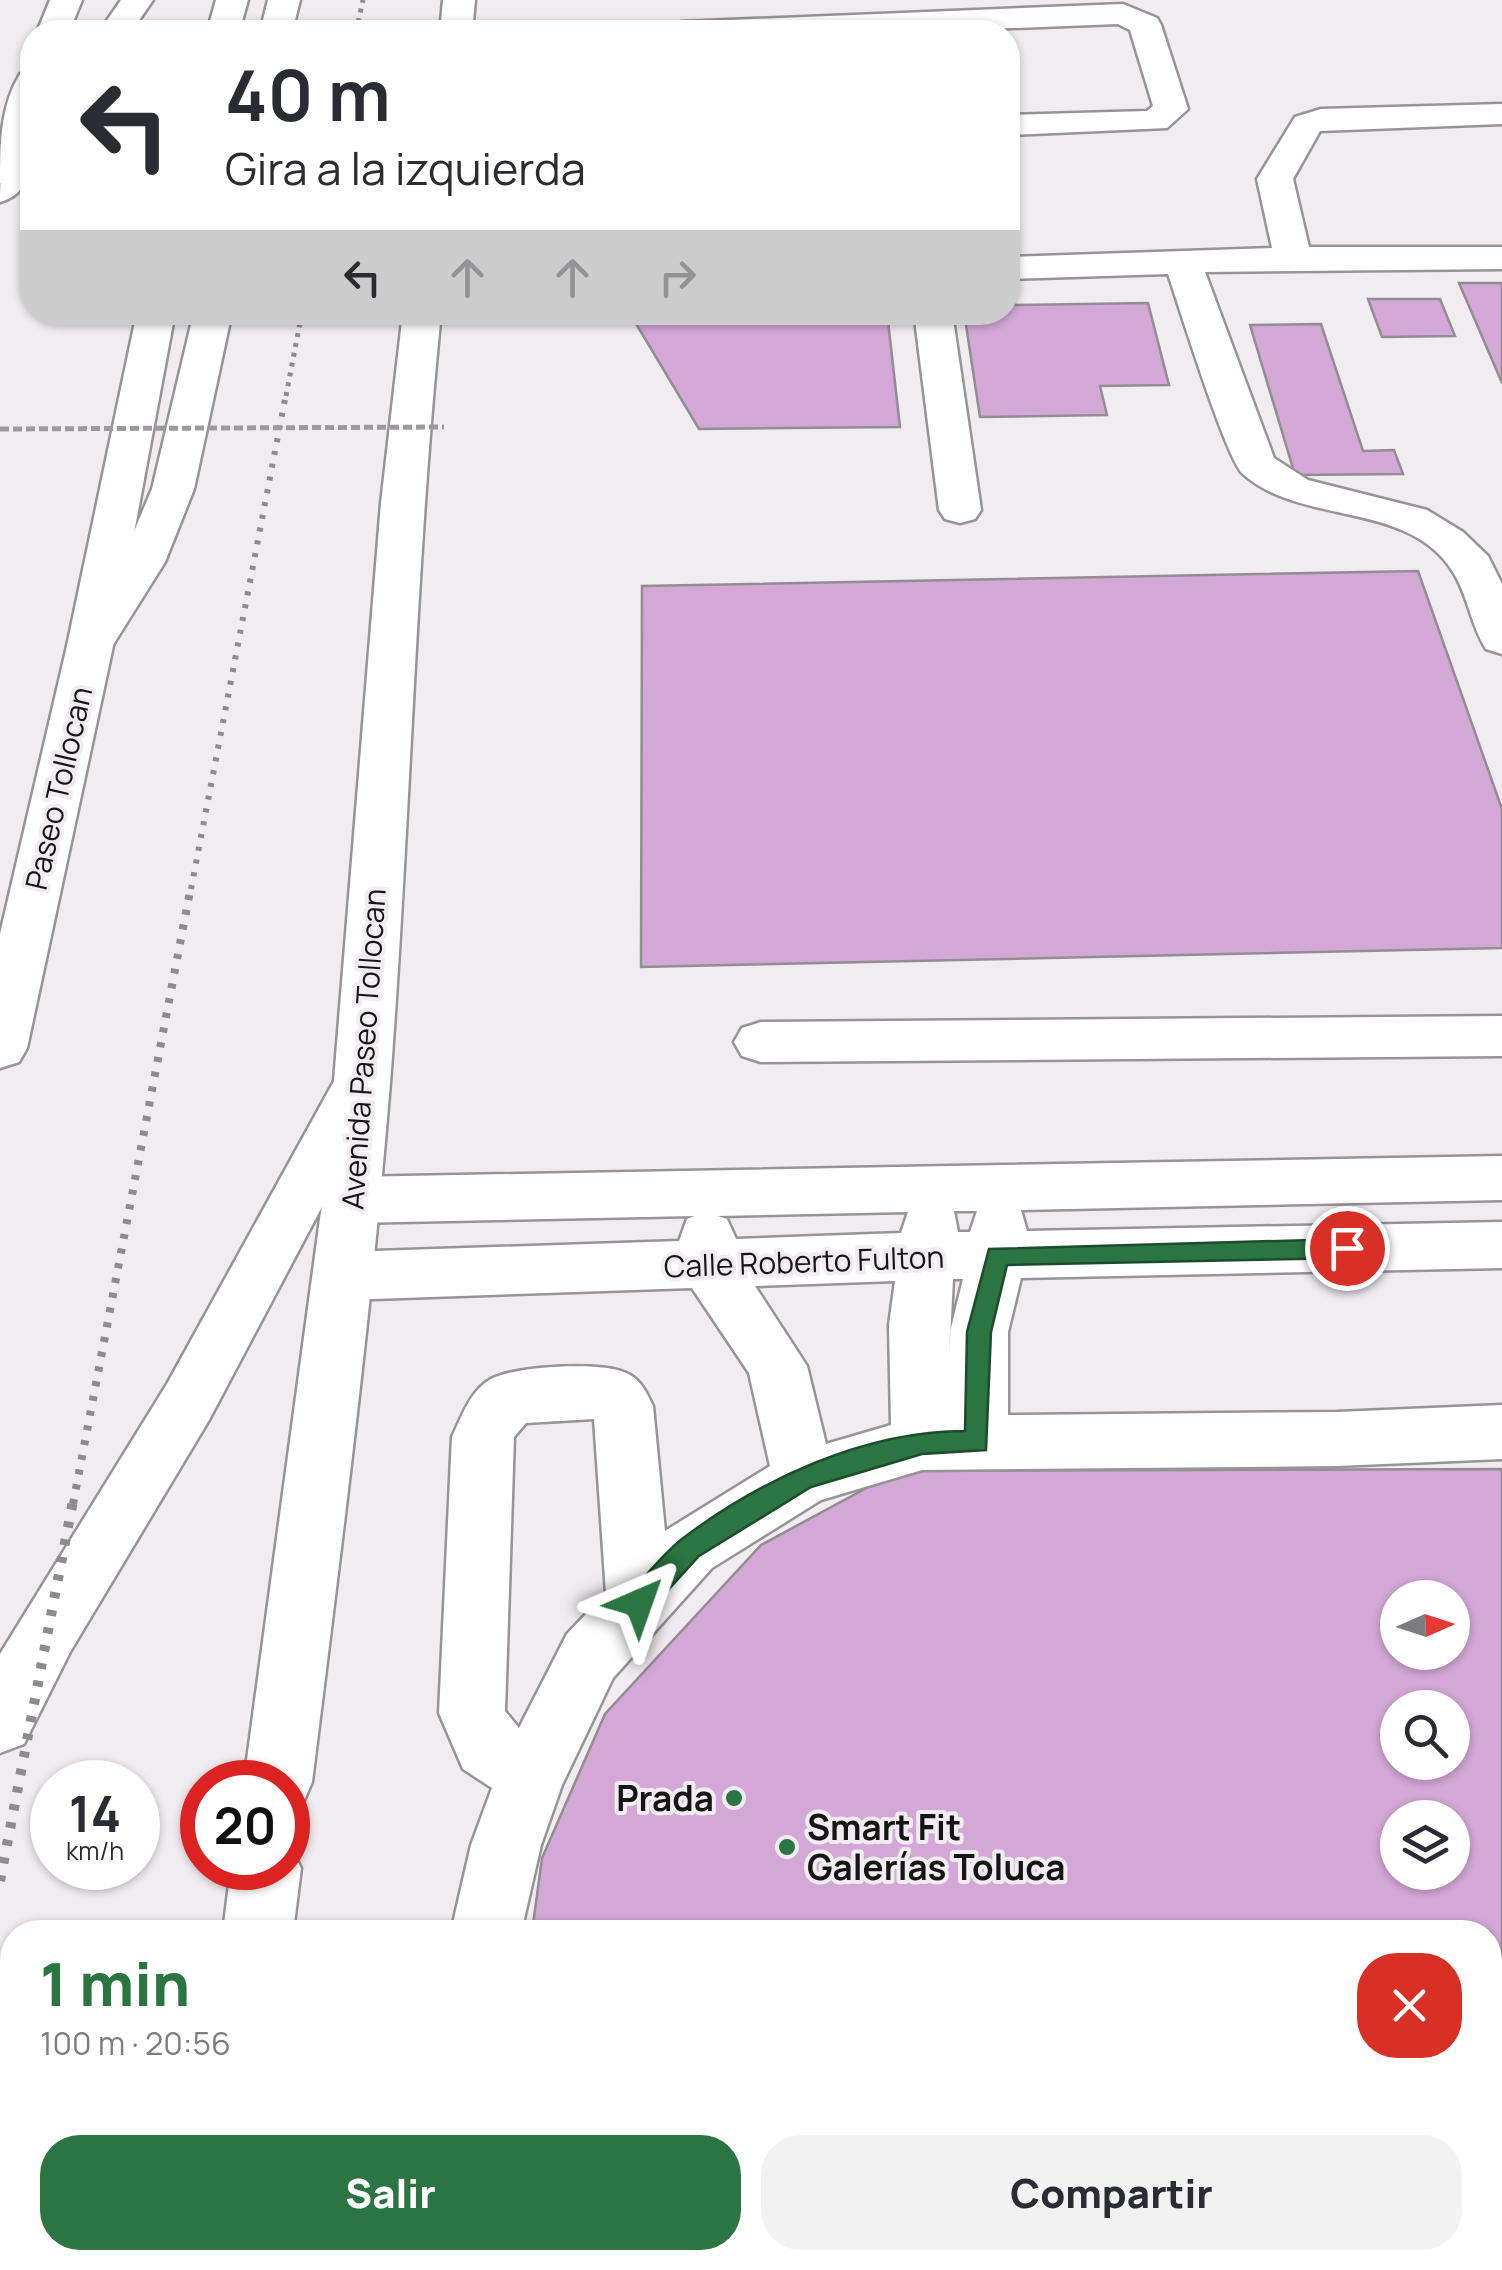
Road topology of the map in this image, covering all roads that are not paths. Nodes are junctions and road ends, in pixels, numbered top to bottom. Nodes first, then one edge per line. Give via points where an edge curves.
1 (1020, 20) edge
2 (1502, 114) edge
3 (20, 116) edge
4 (1020, 124) edge
5 (20, 164) edge
6 (0, 172) edge
7 (0, 191) edge
8 (1293, 258) junction
9 (1502, 258) edge
10 (1182, 260) junction
11 (1020, 267) edge
12 (210, 325) edge
13 (420, 325) edge
14 (935, 325) edge
15 (151, 331) edge
16 (960, 510) dead end
17 (1502, 639) edge
18 (90, 646) junction
19 (1502, 1036) edge
20 (760, 1042) dead end
21 (0, 1048) edge
22 (363, 1078) junction
23 (1502, 1178) edge
24 (1000, 1188) junction
25 (932, 1190) junction
26 (704, 1194) junction
27 (351, 1200) junction
28 (1502, 1246) edge
29 (930, 1256) junction
30 (998, 1256) junction
31 (345, 1276) junction
32 (719, 1280) junction
33 (1502, 1432) edge
34 (950, 1442) junction
35 (790, 1486) junction
36 (639, 1603) junction
37 (0, 1721) edge
38 (281, 1760) edge
39 (531, 1775) junction
40 (263, 1890) edge
41 (260, 1920) edge
42 (489, 1920) edge

1 - 4 main road via 1123,14 1146,25 1172,109 1155,121
2 - 8 main road via 1307,124 1275,179
3 - 6 main road
5 - 7 main road
8 - 9 main road
8 - 10 main road
10 - 11 main road
10 - 17 main road via 1256,464 1292,489 1412,518 1448,541 1473,566
12 - 18 main road via 173,489 143,562
13 - 22 main road, Avenida Paseo Tollocan via 403,465
14 - 16 main road
15 - 18 main road
18 - 21 main road, Paseo Tollocan
19 - 20 main road
22 - 27 main road, Avenida Paseo Tollocan
22 - 37 main road via 188,1402 47,1630
23 - 24 main road
24 - 25 main road
24 - 30 main road
25 - 26 main road
25 - 29 main road
26 - 27 main road
26 - 32 main road
27 - 31 main road, Avenida Paseo Tollocan
28 - 30 main road, Calle Roberto Fulton
29 - 30 main road, Calle Roberto Fulton
29 - 32 main road, Calle Roberto Fulton
29 - 34 main road via 918,1325
30 - 34 main road
31 - 32 main road, Calle Roberto Fulton
31 - 38 main road, Avenida Paseo Tollocan
32 - 35 main road via 742,1380
33 - 34 main road
34 - 35 main road
35 - 36 main road via 690,1548
36 - 39 main road via 590,1656
36 - 39 main road via 623,1406 608,1392 512,1398 493,1415 483,1437 472,1712 487,1746
39 - 42 main road
40 - 41 main road

